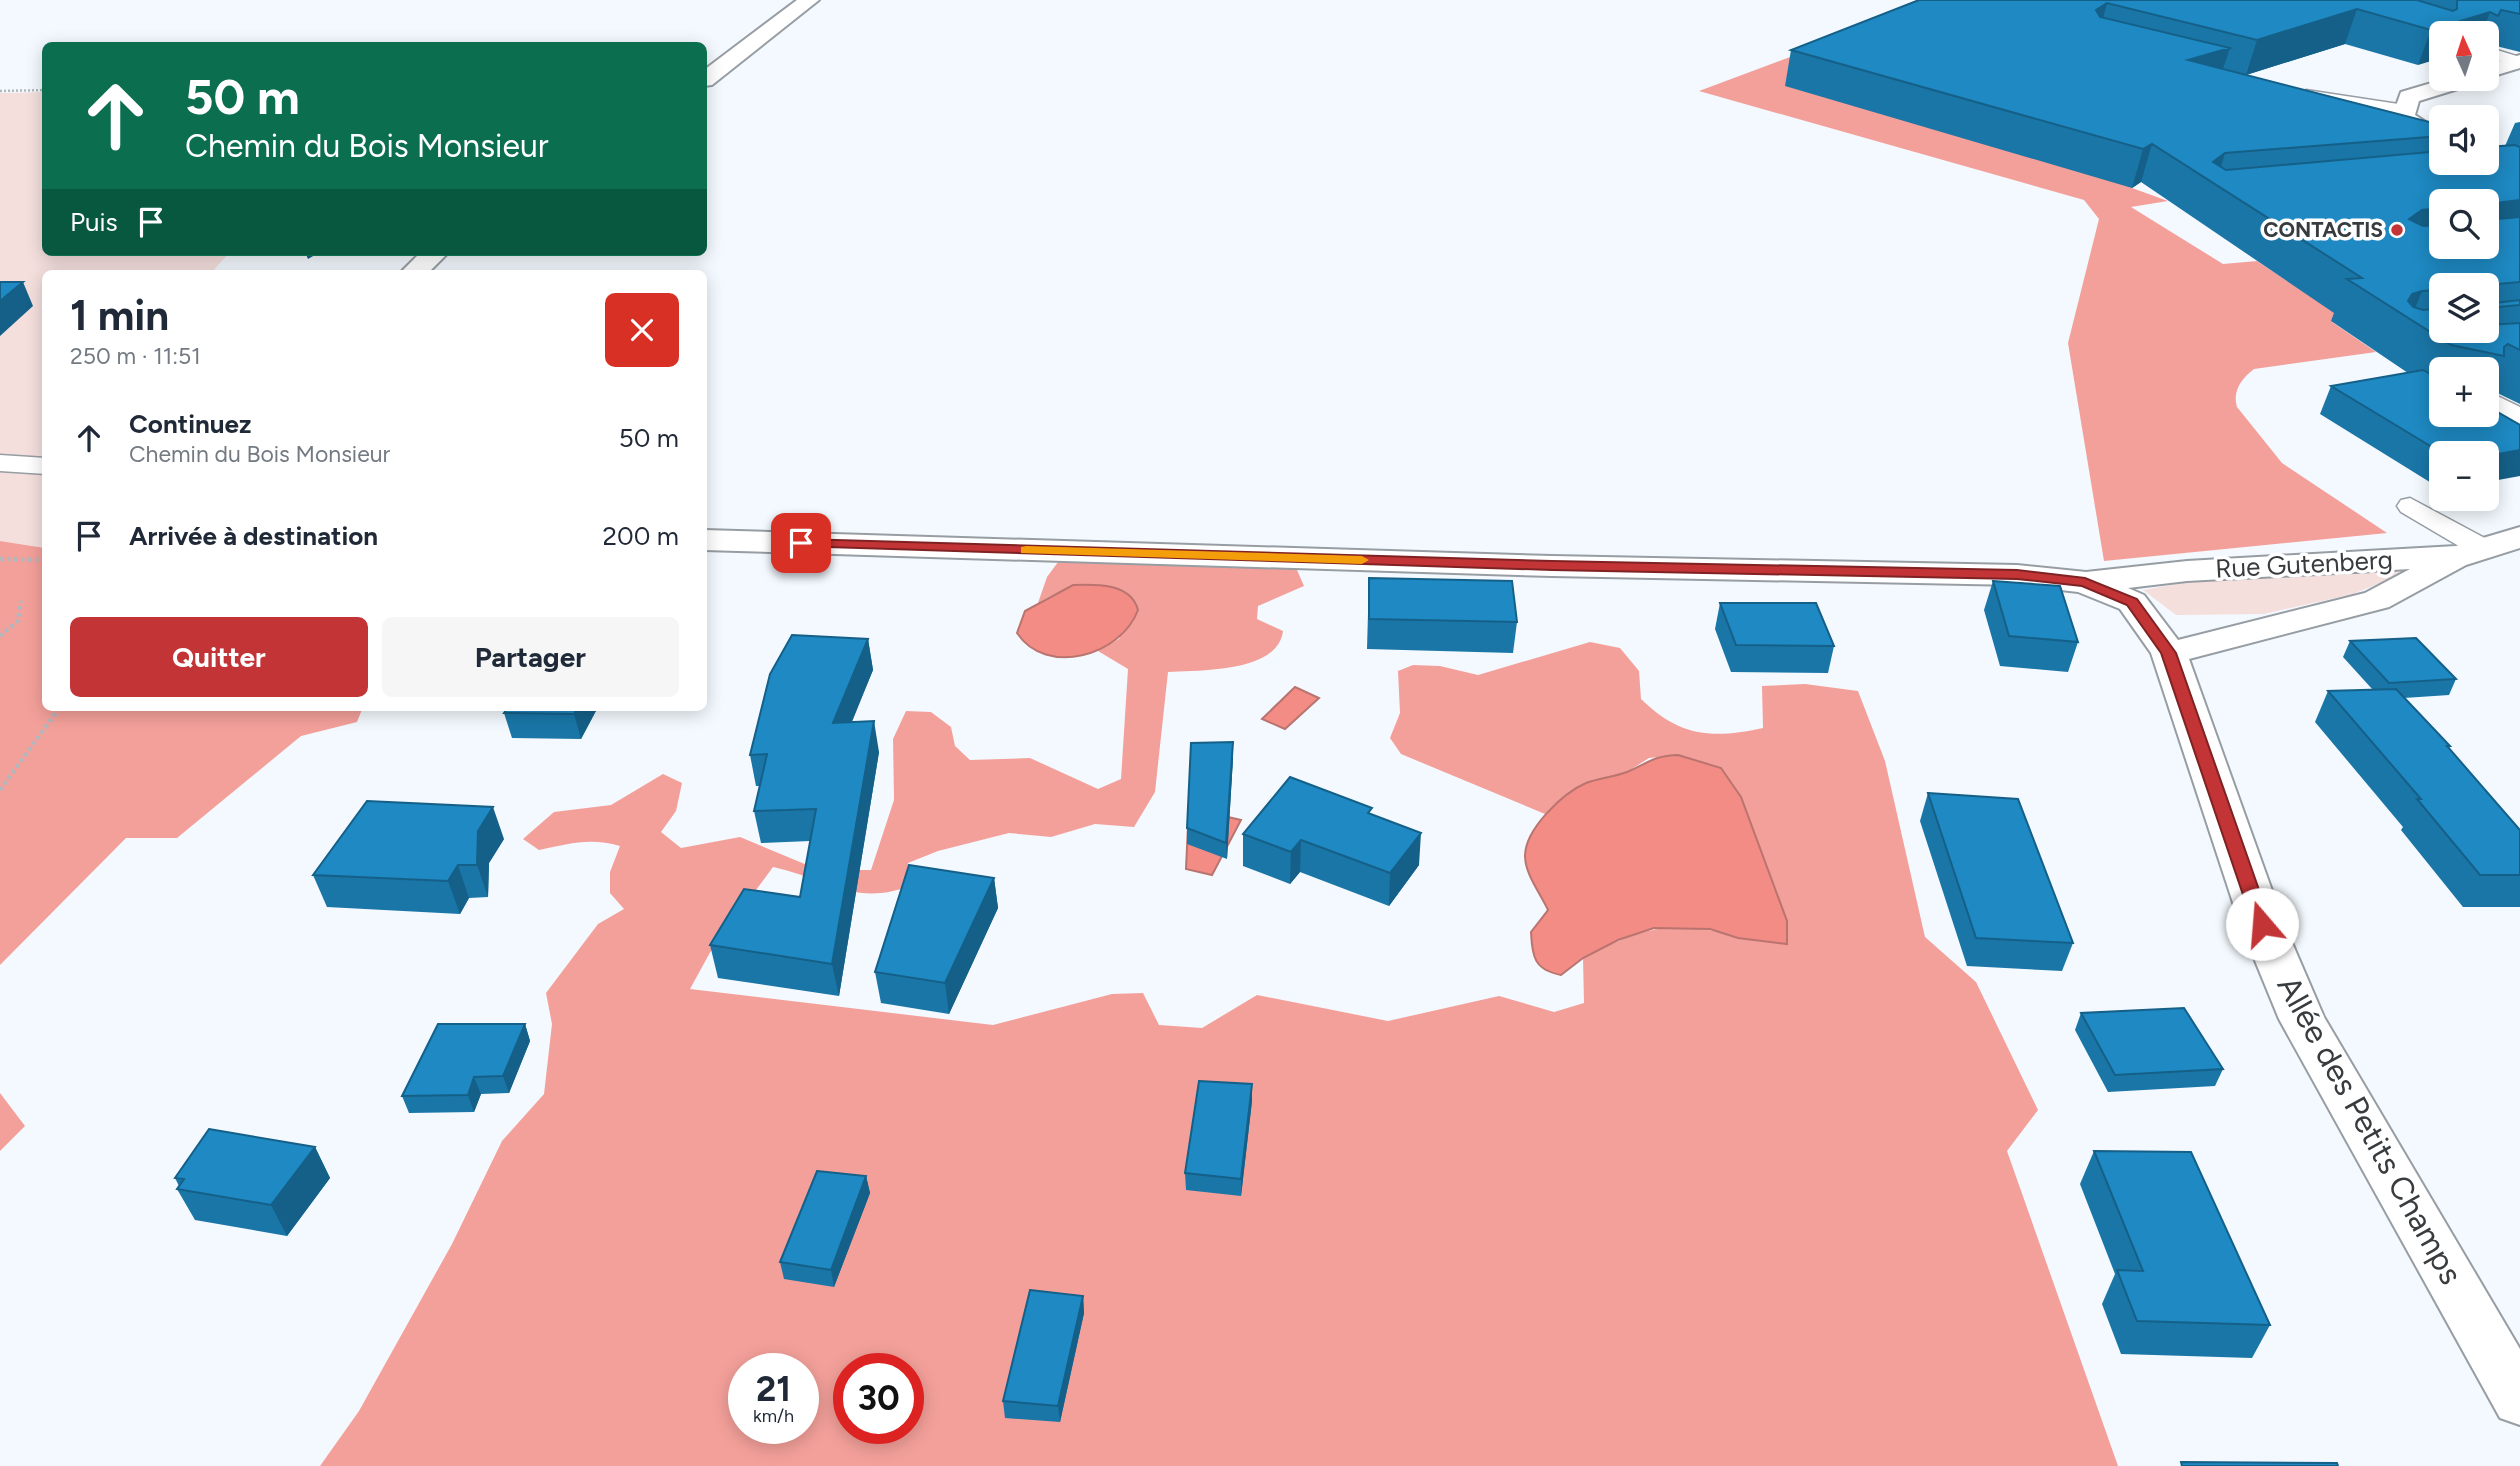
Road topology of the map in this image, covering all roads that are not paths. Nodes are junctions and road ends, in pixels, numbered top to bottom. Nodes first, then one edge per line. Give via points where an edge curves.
1 (809, 0) edge
2 (2499, 55) edge
3 (2519, 61) edge
4 (2499, 68) edge
5 (707, 78) edge
6 (2429, 91) edge
7 (2294, 94) edge
8 (2405, 110) junction
9 (2429, 134) edge
10 (432, 256) edge
11 (416, 270) edge
12 (2499, 405) edge
13 (2520, 418) edge
14 (0, 463) edge
15 (42, 466) edge
16 (2410, 506) dead end
17 (2520, 537) edge
18 (707, 540) edge
19 (2471, 552) junction
20 (2085, 582) junction
21 (2168, 653) junction
22 (2520, 1400) edge

1 - 5 street
2 - 3 lane
3 - 4 street
6 - 8 street via 2409,97
7 - 8 lane
8 - 9 street via 2403,117
10 - 11 street
12 - 13 lane
14 - 15 lane
16 - 19 lane
17 - 19 street, Rue Gutenberg
18 - 20 street via 2017,575
19 - 20 street, Rue Gutenberg
19 - 21 street via 2376,600
20 - 21 street, Allée des Petits Champs via 2132,602
21 - 22 street, Allée des Petits Champs via 2262,924 2302,1019

